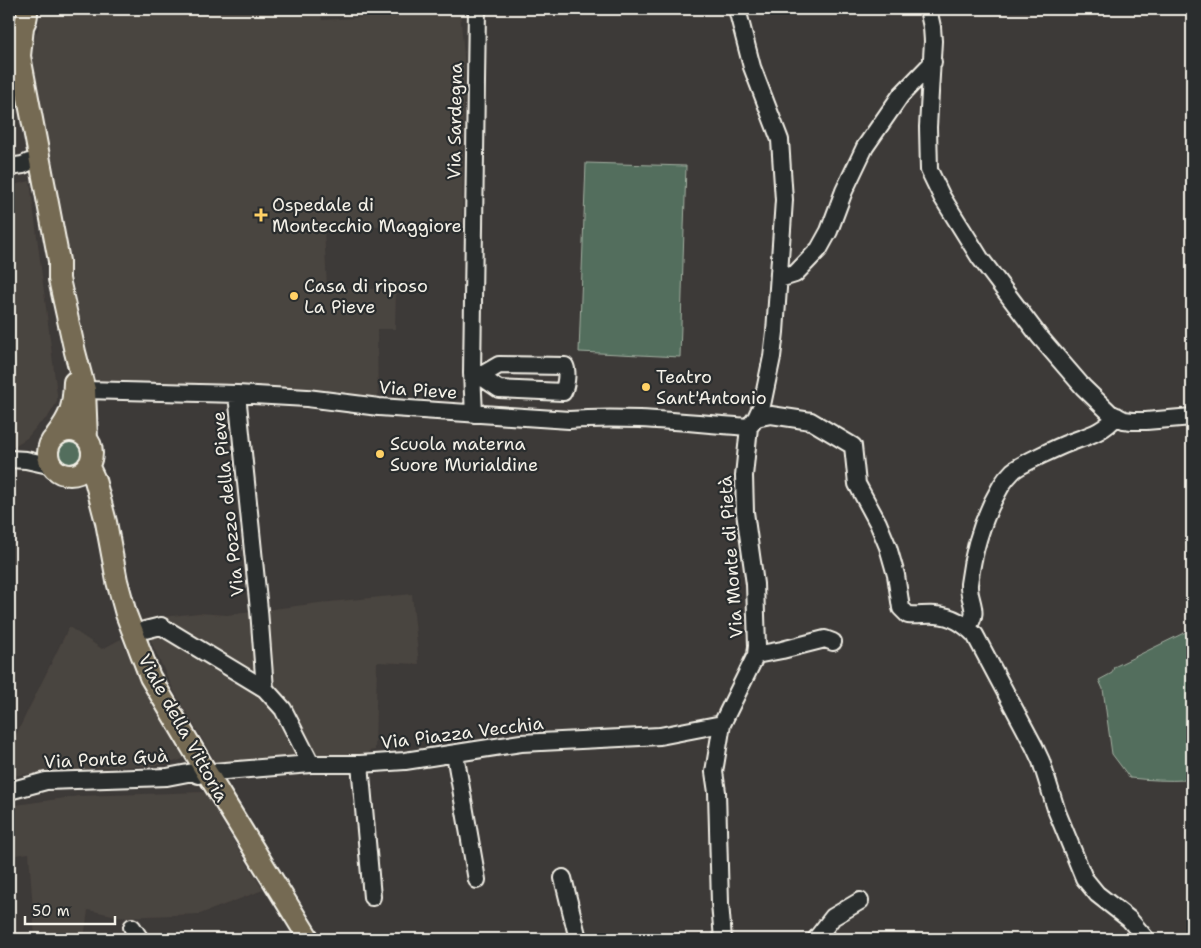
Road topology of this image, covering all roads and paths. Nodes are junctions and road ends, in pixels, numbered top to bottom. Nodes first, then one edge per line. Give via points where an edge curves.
1 (477, 9) edge
2 (737, 9) edge
3 (928, 9) edge
4 (19, 25) edge
5 (933, 62) junction
6 (9, 65) edge
7 (29, 162) junction
8 (9, 167) edge
9 (59, 279) junction
10 (779, 279) junction
11 (74, 352) junction
12 (85, 390) junction
13 (237, 394) junction
14 (474, 414) junction
15 (1117, 416) junction
16 (1192, 417) edge
17 (752, 422) junction
18 (56, 436) junction
19 (87, 438) junction
20 (9, 458) edge
21 (56, 465) junction
22 (88, 465) junction
23 (100, 500) junction
24 (967, 627) junction
25 (133, 634) junction
26 (833, 642) dead end
27 (756, 655) junction
28 (265, 689) junction
29 (722, 724) junction
30 (455, 754) junction
31 (311, 764) junction
32 (360, 764) junction
33 (207, 773) junction
34 (10, 789) edge
35 (563, 878) dead end
36 (477, 880) dead end
37 (372, 897) dead end
38 (860, 901) dead end
39 (308, 939) edge
40 (578, 939) edge
41 (723, 939) edge
42 (816, 939) edge
43 (1146, 939) edge

1 - 14 street, Via Sardegna
2 - 10 street, Via Monte di Pietà via 752,67 780,140 784,200
3 - 5 street
4 - 9 main road via 20,56 58,253
5 - 10 street via 901,96 865,147 819,249 795,274
5 - 15 street via 927,147 933,180 980,258 1029,323 1083,387
6 - 7 main road
7 - 8 street
7 - 9 main road via 50,261
9 - 11 main road
10 - 17 street, Via Monte di Pietà via 768,380 762,405
11 - 12 main road, Viale della Vittoria
11 - 18 main road via 73,402 68,418
12 - 13 street, Via Pieve
12 - 19 main road, Viale della Vittoria
13 - 14 street, Via Pieve
13 - 28 street, Via Pozzo della Pieve
14 - 17 street, Via Pieve via 570,420
15 - 16 street via 1146,422
15 - 24 street via 1108,427 1014,470 1002,485 972,560 969,592 974,618
17 - 24 street, Via Pieve via 771,415 811,420 853,446 857,484 888,547 901,608 908,615 936,614 953,618
17 - 27 street, Via Monte di Pietà via 744,476 745,512 755,584
18 - 19 main road via 72,431
18 - 21 main road via 50,444
19 - 22 main road, Viale della Vittoria via 92,451
20 - 21 street
21 - 22 main road via 79,472
21 - 23 main road
22 - 23 main road, Viale della Vittoria
23 - 25 main road, Viale della Vittoria via 117,581
24 - 43 street via 992,665 1041,761 1057,812 1084,878
25 - 28 street via 162,626
25 - 33 main road, Viale della Vittoria via 150,677
26 - 27 street via 825,639
27 - 29 street
28 - 31 street via 283,709
29 - 30 street, Via Piazza Vecchia via 660,736 521,743
29 - 41 street via 714,772
30 - 32 street, Via Piazza Vecchia
30 - 36 street
31 - 32 street, Via Piazza Vecchia
31 - 33 street, Via Piazza Vecchia
32 - 37 street
33 - 34 street, Via Ponte Guà via 46,782
33 - 39 main road, Viale della Vittoria
35 - 40 street
38 - 42 street via 833,917

